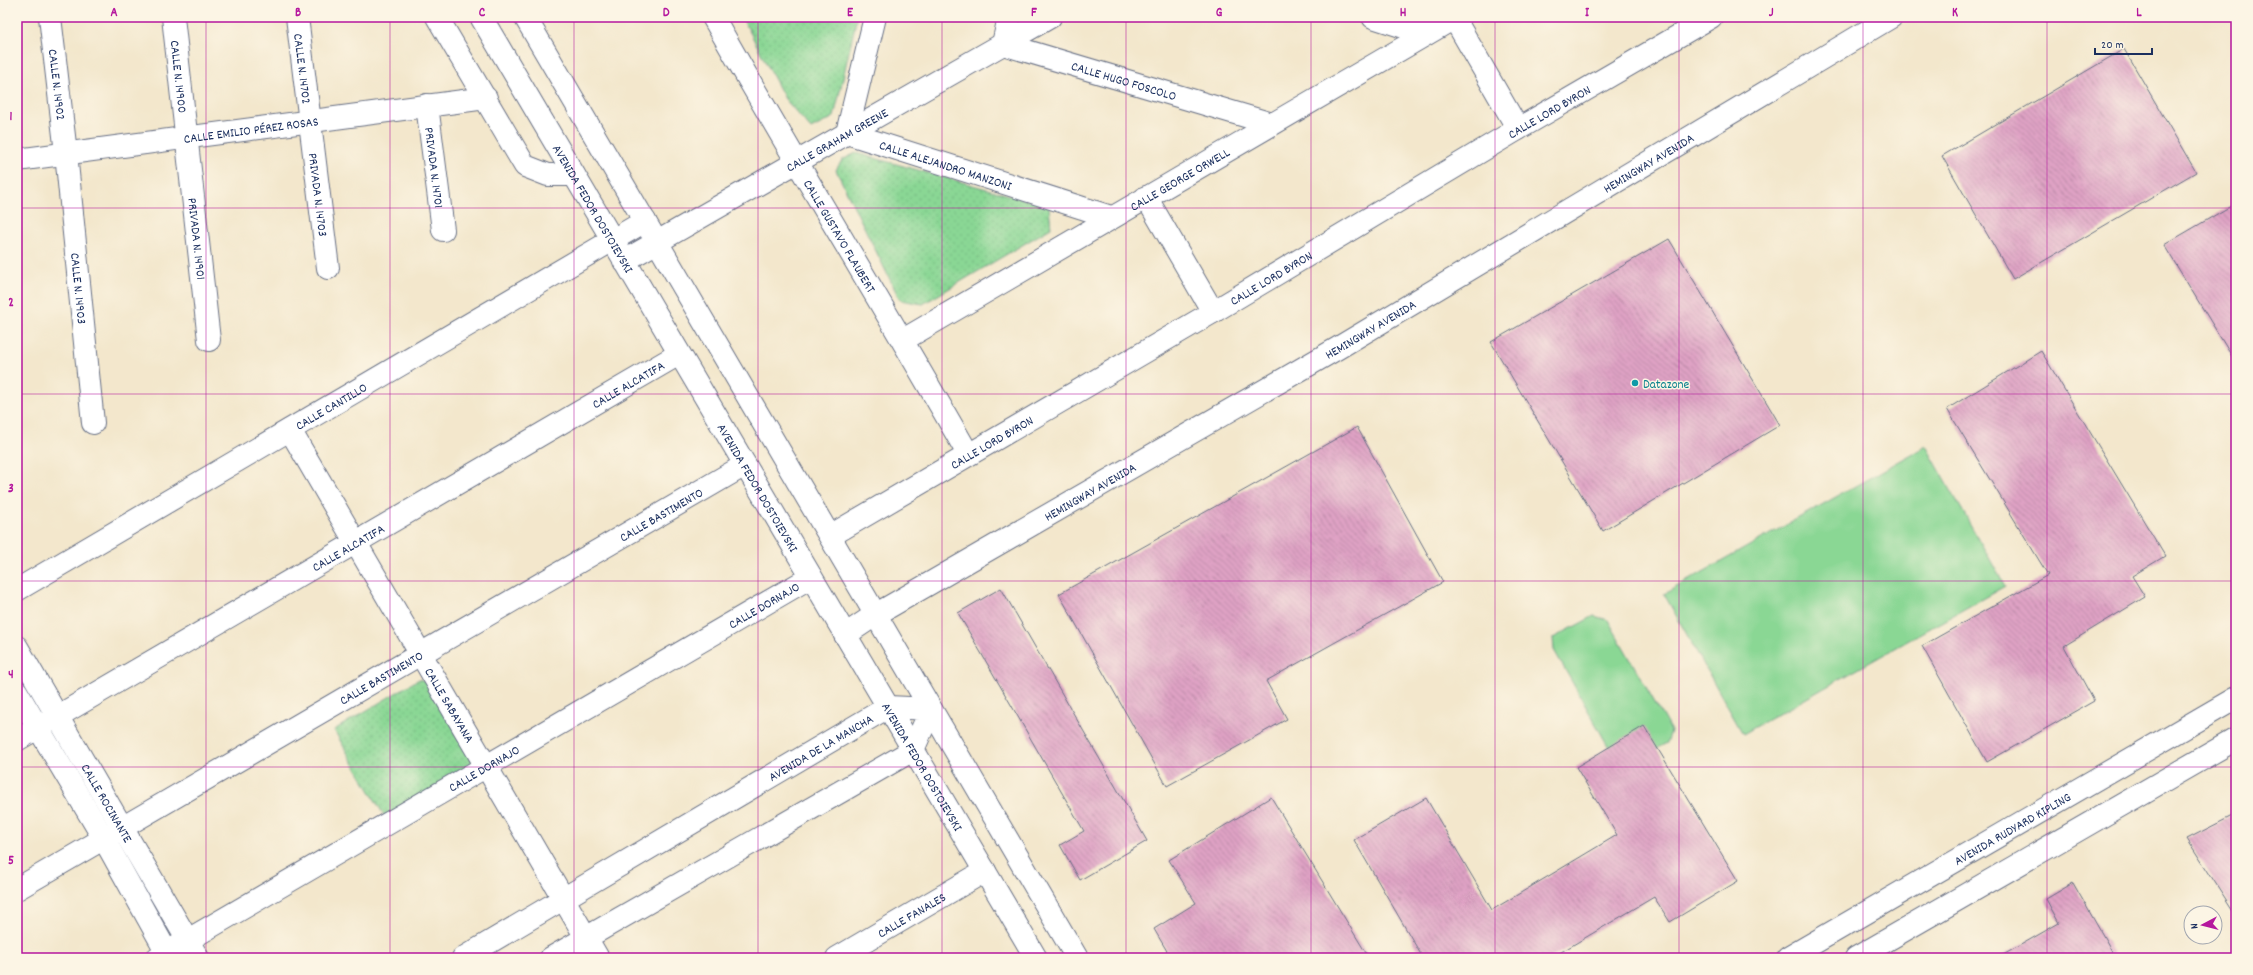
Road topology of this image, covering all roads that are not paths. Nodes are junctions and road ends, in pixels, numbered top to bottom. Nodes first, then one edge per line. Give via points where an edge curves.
1 (50, 17) edge
2 (173, 17) edge
3 (297, 17) edge
4 (437, 17) edge
5 (481, 17) edge
6 (525, 17) edge
7 (713, 17) edge
8 (875, 17) edge
9 (1009, 17) edge
10 (1050, 17) edge
11 (1373, 17) edge
12 (1711, 17) edge
13 (1891, 17) edge
14 (1455, 18) edge
15 (1426, 34) junction
16 (1003, 44) junction
17 (486, 98) junction
18 (427, 105) junction
19 (310, 121) junction
20 (1272, 124) junction
21 (1518, 128) junction
22 (847, 133) junction
23 (187, 137) junction
24 (66, 153) junction
25 (17, 160) edge
26 (795, 162) junction
27 (574, 175) junction
28 (1146, 197) junction
29 (1111, 217) junction
30 (645, 220) junction
31 (443, 230) dead end
32 (612, 241) junction
33 (657, 242) junction
34 (624, 261) junction
35 (328, 268) dead end
36 (1212, 312) junction
37 (209, 340) dead end
38 (903, 340) junction
39 (679, 354) junction
40 (93, 423) dead end
41 (290, 430) junction
42 (968, 454) junction
43 (745, 465) junction
44 (830, 536) junction
45 (355, 542) junction
46 (811, 577) junction
47 (17, 590) edge
48 (876, 615) junction
49 (845, 635) junction
50 (17, 647) edge
51 (420, 654) junction
52 (17, 692) edge
53 (2236, 698) edge
54 (888, 707) junction
55 (931, 709) junction
56 (57, 716) junction
57 (38, 728) junction
58 (2236, 739) edge
59 (17, 740) edge
60 (913, 750) junction
61 (486, 766) junction
62 (122, 828) junction
63 (104, 838) junction
64 (985, 871) junction
65 (17, 889) edge
66 (564, 899) junction
67 (586, 938) junction
68 (193, 949) edge
69 (164, 956) edge
70 (463, 958) edge
71 (552, 958) edge
72 (598, 958) edge
73 (837, 958) edge
74 (1036, 958) edge
75 (1077, 958) edge
76 (1788, 958) edge
77 (1856, 958) edge

1 - 24 street, CALLE N. 14902
2 - 23 street, CALLE N. 14900
3 - 19 street, CALLE N. 14702
4 - 17 street
5 - 27 street, AVENIDA FEDOR DOSTOIEVSKI
6 - 30 street
7 - 26 street, CALLE GUSTAVO FLAUBERT
8 - 22 street
9 - 16 street
10 - 16 street, CALLE GRAHAM GREENE
11 - 15 street
12 - 21 street, CALLE LORD BYRON
13 - 48 street, HEMINGWAY AVENIDA via 1331,352
14 - 15 street, CALLE GEORGE ORWELL
14 - 21 street
15 - 20 street, CALLE GEORGE ORWELL
16 - 20 street, CALLE HUGO FOSCOLO
16 - 22 street, CALLE GRAHAM GREENE
17 - 18 street, CALLE EMILIO PÉREZ ROSAS
17 - 27 street via 525,166 548,174
18 - 19 street, CALLE EMILIO PÉREZ ROSAS
18 - 31 street, PRIVADA N. 14701
19 - 23 street, CALLE EMILIO PÉREZ ROSAS
19 - 35 street, PRIVADA N. 14703
20 - 28 street, CALLE GEORGE ORWELL
21 - 36 street, CALLE LORD BYRON
22 - 26 street, CALLE GRAHAM GREENE
22 - 29 street, CALLE ALEJANDRO MANZONI
23 - 24 street, CALLE EMILIO PÉREZ ROSAS
23 - 37 street, PRIVADA N. 14901
24 - 25 street, CALLE EMILIO PÉREZ ROSAS
24 - 40 street, CALLE N. 14903
26 - 33 street, CALLE GRAHAM GREENE
26 - 38 street, CALLE GUSTAVO FLAUBERT
27 - 32 street, AVENIDA FEDOR DOSTOIEVSKI
28 - 29 street, CALLE GEORGE ORWELL
28 - 36 street
29 - 38 street, CALLE GEORGE ORWELL
30 - 32 street, CALLE CANTILLO
30 - 33 street
32 - 34 street, AVENIDA FEDOR DOSTOIEVSKI
32 - 41 street, CALLE CANTILLO
33 - 34 street, CALLE GRAHAM GREENE
33 - 44 street
34 - 39 street, AVENIDA FEDOR DOSTOIEVSKI
36 - 42 street, CALLE LORD BYRON
38 - 42 street, CALLE GUSTAVO FLAUBERT
39 - 43 street, AVENIDA FEDOR DOSTOIEVSKI
39 - 45 street, CALLE ALCATIFA
41 - 45 street, CALLE SABAYANA
41 - 47 street, CALLE CANTILLO
42 - 44 street, CALLE LORD BYRON
43 - 46 street, AVENIDA FEDOR DOSTOIEVSKI
43 - 51 street, CALLE BASTIMENTO
44 - 48 street
45 - 51 street, CALLE SABAYANA
45 - 56 street, CALLE ALCATIFA
46 - 49 street, AVENIDA FEDOR DOSTOIEVSKI
46 - 61 street, CALLE DORNAJO
48 - 49 street, HEMINGWAY AVENIDA
48 - 55 street
49 - 54 street, AVENIDA FEDOR DOSTOIEVSKI
50 - 56 street, CALLE ROCINANTE
51 - 61 street, CALLE SABAYANA
51 - 62 street, CALLE BASTIMENTO
52 - 57 street, CALLE ROCINANTE
53 - 76 street, AVENIDA RUDYARD KIPLING
54 - 55 street, AVENIDA DE LA MANCHA
54 - 60 street, AVENIDA FEDOR DOSTOIEVSKI
54 - 66 street, AVENIDA DE LA MANCHA
55 - 60 street
55 - 75 street
56 - 57 street, CALLE ALCATIFA
56 - 62 street, CALLE ROCINANTE
57 - 59 street, CALLE ALCATIFA
57 - 63 street, CALLE ROCINANTE
58 - 77 street
60 - 64 street, AVENIDA FEDOR DOSTOIEVSKI
60 - 67 street
61 - 66 street, CALLE SABAYANA
61 - 68 street, CALLE DORNAJO
62 - 63 street, CALLE BASTIMENTO
62 - 68 street, CALLE ROCINANTE
63 - 65 street, CALLE BASTIMENTO
63 - 69 street, CALLE ROCINANTE
64 - 73 street, CALLE FANALES
64 - 74 street, AVENIDA FEDOR DOSTOIEVSKI
66 - 67 street, CALLE SABAYANA
66 - 70 street, AVENIDA DE LA MANCHA
67 - 71 street
67 - 72 street, CALLE SABAYANA
68 - 69 street, CALLE DORNAJO

